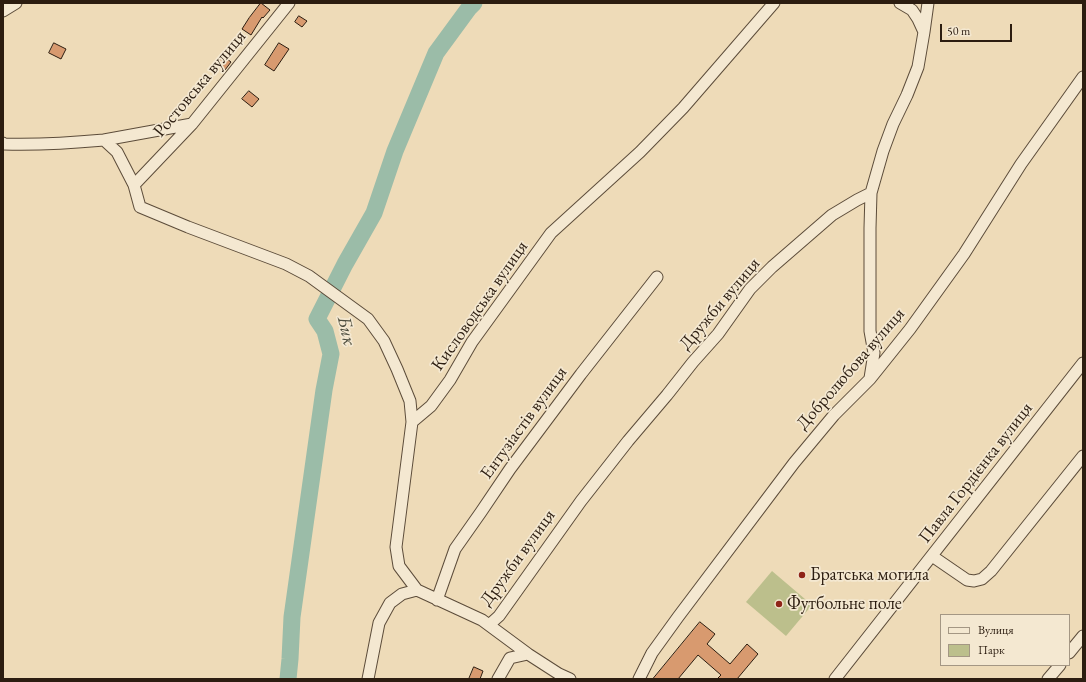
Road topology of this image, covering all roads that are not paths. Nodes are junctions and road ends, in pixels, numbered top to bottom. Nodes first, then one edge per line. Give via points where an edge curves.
1 (16, 3) edge
2 (289, 3) edge
3 (774, 3) edge
4 (900, 3) edge
5 (928, 3) edge
6 (3, 11) edge
7 (924, 32) junction
8 (1083, 77) edge
9 (192, 124) junction
10 (104, 140) junction
11 (3, 143) edge
12 (134, 185) junction
13 (871, 193) junction
14 (657, 277) dead end
15 (1083, 363) edge
16 (870, 379) junction
17 (412, 422) junction
18 (1083, 456) edge
19 (932, 556) junction
20 (417, 590) junction
21 (437, 600) junction
22 (489, 625) junction
23 (1083, 636) edge
24 (1070, 652) edge
25 (528, 654) junction
26 (1059, 666) edge
27 (368, 679) edge
28 (498, 679) edge
29 (570, 679) edge
30 (639, 679) edge
31 (835, 679) edge
32 (1048, 679) edge

1 - 6 street
2 - 9 street, Ростовська вулиця
3 - 17 street, Кисловодська вулиця via 640,152 551,233 472,342 431,406
4 - 7 street via 912,10
5 - 7 street
7 - 13 street via 918,67 893,124
8 - 16 street, Добролюбова вулиця via 1021,164 964,254
9 - 10 street
9 - 12 street, Ростовська вулиця
10 - 11 street via 33,145
10 - 12 street via 117,152
12 - 17 street via 140,207 286,264 309,276 368,319 384,341 397,369 410,401
13 - 16 street via 870,331 874,353
13 - 22 street, Дружби вулиця via 832,215 750,289 718,334 581,501 499,616
14 - 21 street, Ентузіастів вулиця via 576,380 455,548
15 - 19 street, Павла Гордієнка вулиця
16 - 30 street, Добролюбова вулиця via 834,415 789,469 652,652
17 - 20 street via 396,546 399,566
18 - 19 street via 991,572 982,579 967,580
19 - 31 street, Павла Гордієнка вулиця
20 - 21 street
20 - 27 street via 402,594 390,603 379,623
21 - 22 street
22 - 25 street
23 - 24 street
25 - 28 street via 510,658
25 - 29 street
26 - 32 street

